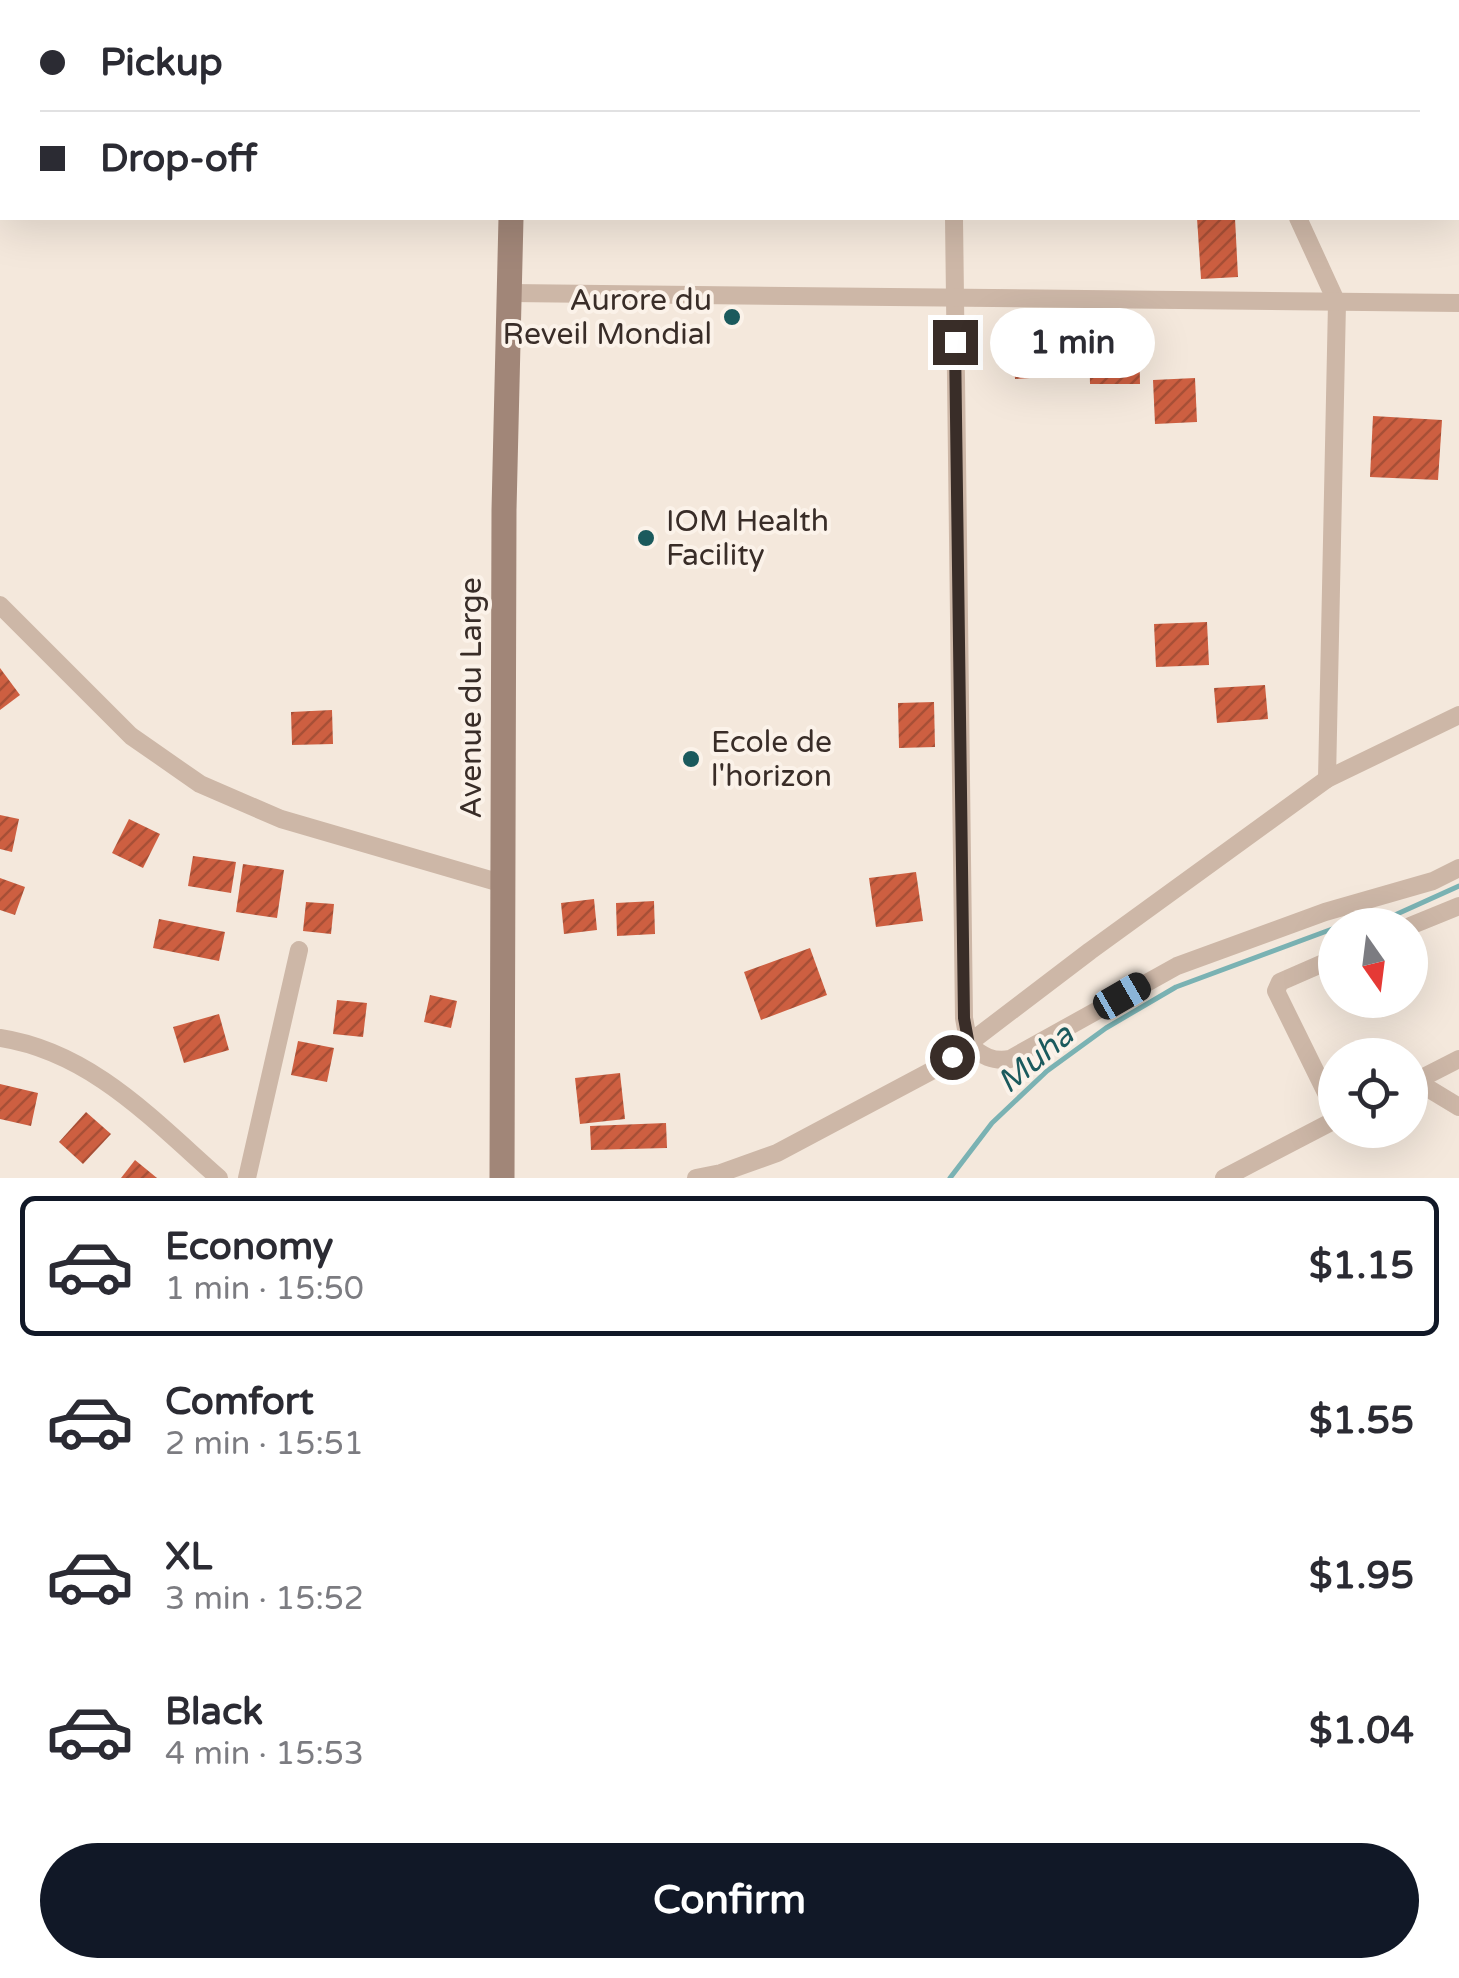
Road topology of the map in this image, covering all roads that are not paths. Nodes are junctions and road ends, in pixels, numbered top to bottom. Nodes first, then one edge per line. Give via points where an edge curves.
1 (510, 220) edge
2 (954, 220) edge
3 (1299, 220) edge
4 (510, 293) junction
5 (956, 299) junction
6 (1336, 303) junction
7 (1459, 303) edge
8 (0, 604) edge
9 (1459, 715) edge
10 (1327, 779) junction
11 (1459, 868) edge
12 (504, 884) junction
13 (1459, 906) edge
14 (1428, 919) edge
15 (299, 950) dead end
16 (1318, 965) edge
17 (0, 1038) edge
18 (969, 1045) junction
19 (1459, 1059) edge
20 (1428, 1074) edge
21 (1318, 1076) edge
22 (1428, 1090) edge
23 (1459, 1107) edge
24 (1318, 1129) edge
25 (220, 1178) edge
26 (246, 1178) edge
27 (502, 1178) edge
28 (696, 1178) edge
29 (1224, 1178) edge

1 - 4 main road, Avenue du Large
2 - 5 street
3 - 6 street
4 - 5 street
4 - 12 main road, Avenue du Large
5 - 6 street
5 - 18 street
6 - 7 street
6 - 10 street
8 - 12 street via 131,736 200,784 281,819
9 - 10 street
10 - 18 street
11 - 18 street via 1177,966 1010,1059 984,1057
12 - 27 main road, Avenue du Large
13 - 14 street
15 - 26 street
16 - 21 street via 1280,982 1276,991
17 - 25 street via 91,1070
18 - 28 street via 898,1091 777,1153
19 - 20 street
22 - 23 street
24 - 29 street

